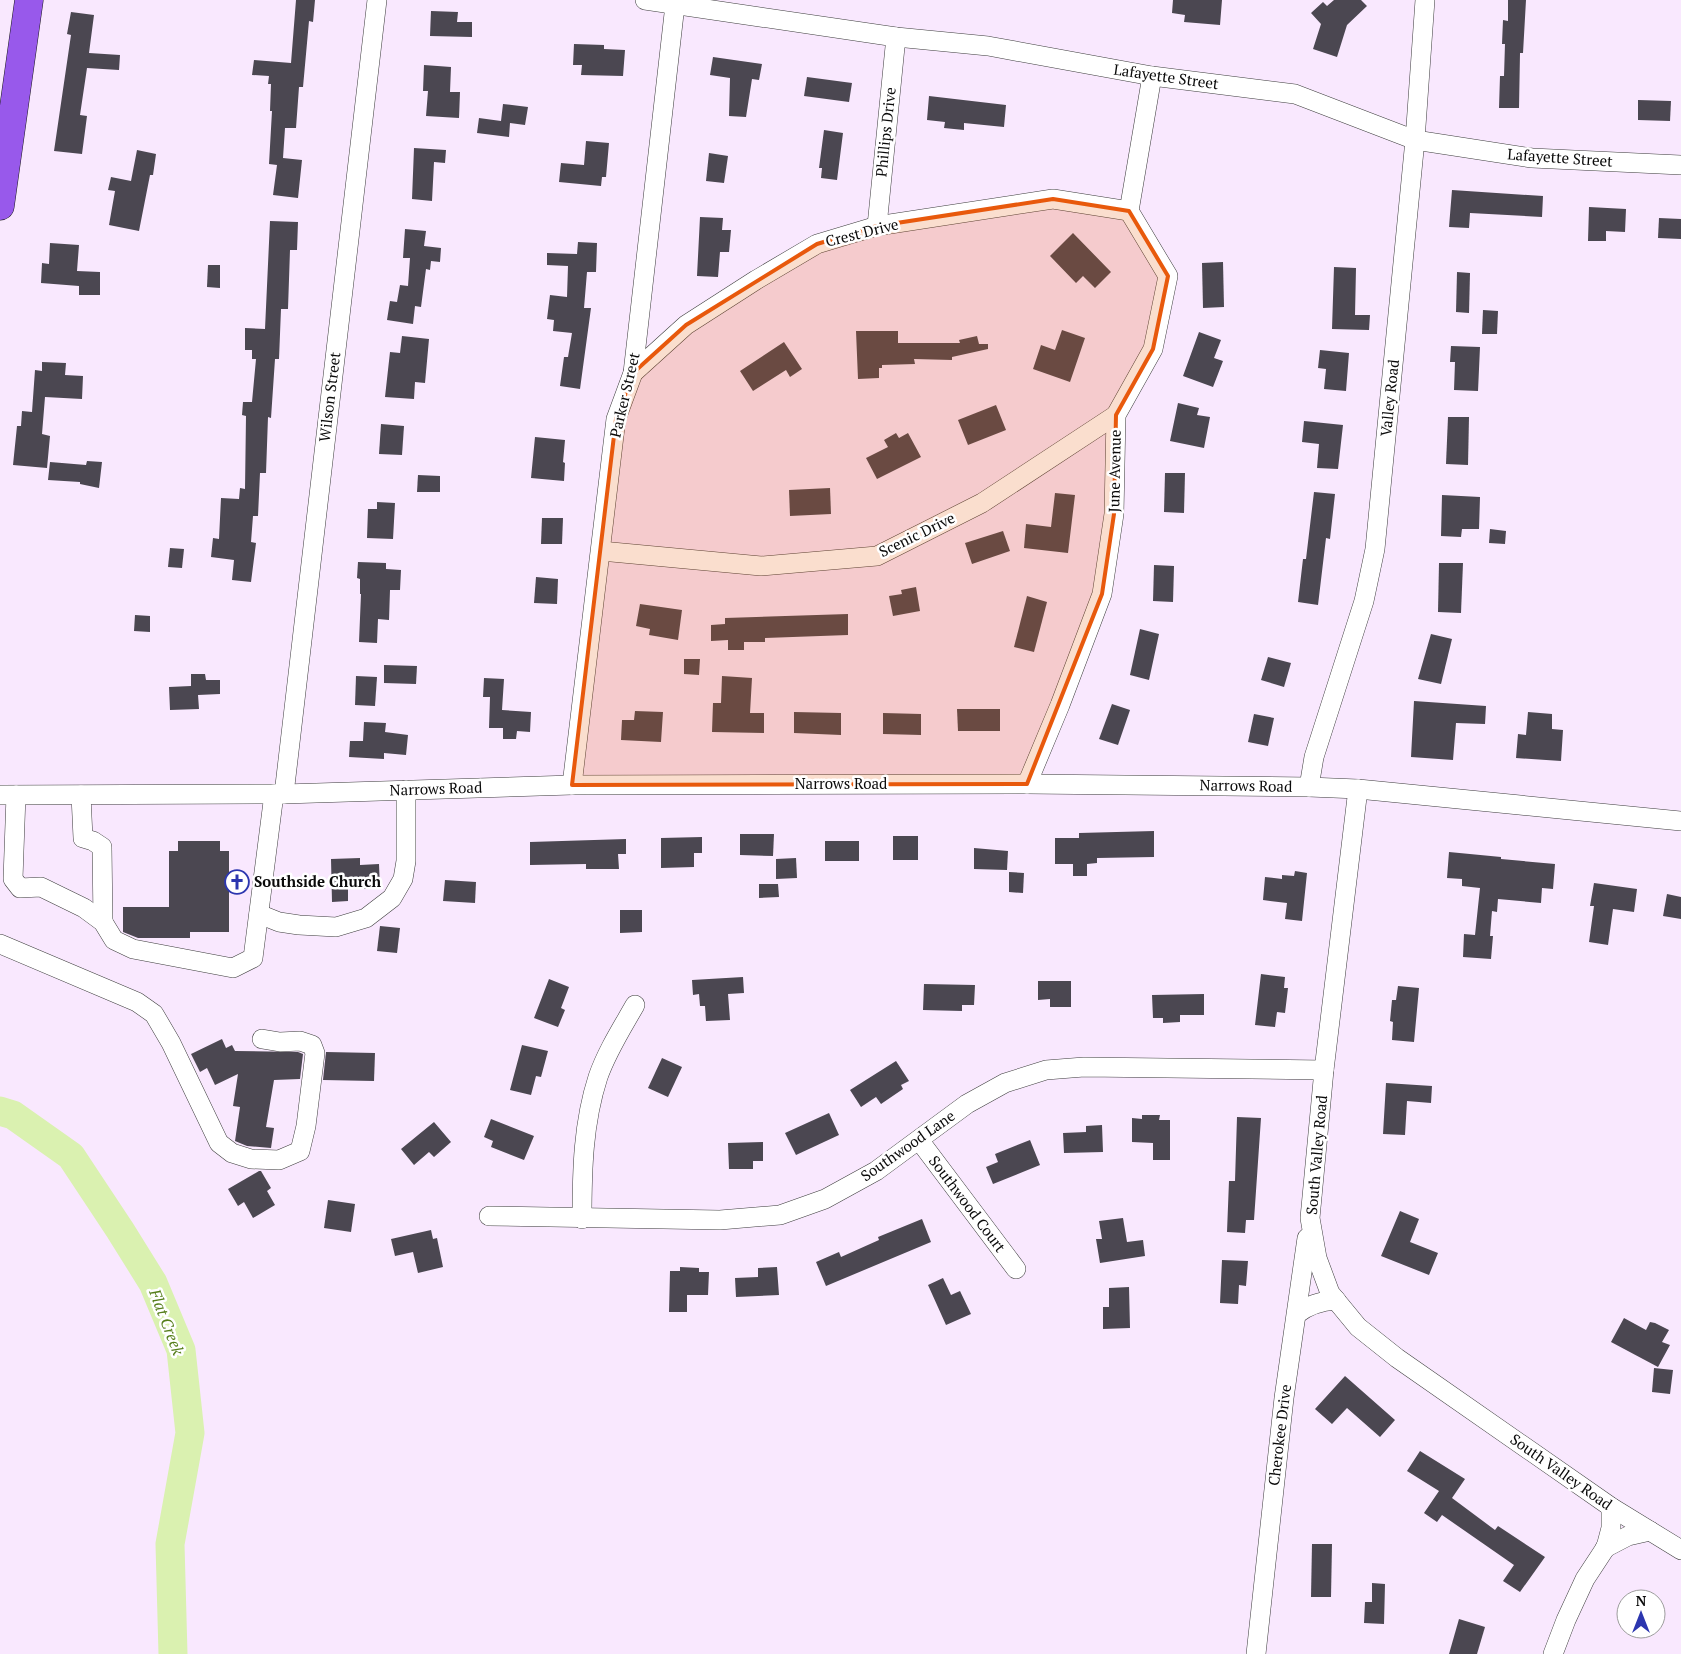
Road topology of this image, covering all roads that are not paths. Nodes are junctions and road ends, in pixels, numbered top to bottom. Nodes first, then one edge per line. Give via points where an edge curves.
1 (29, 0) edge
2 (377, 0) edge
3 (646, 0) edge
4 (1425, 0) edge
5 (675, 5) junction
6 (896, 37) junction
7 (1152, 76) junction
8 (1415, 140) junction
9 (1681, 165) edge
10 (0, 206) edge
11 (1129, 211) junction
12 (877, 226) junction
13 (633, 373) junction
14 (1116, 416) junction
15 (601, 551) junction
16 (1027, 784) junction
17 (572, 785) junction
18 (1309, 787) junction
19 (1358, 789) junction
20 (406, 790) junction
21 (279, 794) junction
22 (8, 795) edge
23 (81, 795) junction
24 (1681, 821) edge
25 (259, 914) junction
26 (103, 922) junction
27 (0, 944) edge
28 (635, 1005) dead end
29 (262, 1039) dead end
30 (1324, 1070) junction
31 (919, 1140) junction
32 (489, 1216) dead end
33 (1310, 1218) junction
34 (582, 1219) junction
35 (1016, 1269) dead end
36 (1336, 1300) junction
37 (1297, 1314) junction
38 (1611, 1508) junction
39 (1650, 1531) junction
40 (1605, 1548) junction
41 (1681, 1550) edge
42 (1256, 1654) edge
43 (1553, 1654) edge

1 - 10 highway
2 - 21 street, Wilson Street
3 - 5 street, Lafayette Street
4 - 8 street, Valley Road
5 - 6 street, Lafayette Street
5 - 13 street, Parker Street
6 - 7 street, Lafayette Street via 988,46
6 - 12 street, Phillips Drive
7 - 8 street, Lafayette Street via 1295,94
7 - 11 street
8 - 9 street, Lafayette Street via 1532,158
8 - 18 street, Valley Road via 1375,549 1364,601 1314,757
11 - 12 street, Crest Drive via 1053,199
11 - 14 street, June Avenue via 1168,276 1153,349
12 - 13 street, Crest Drive via 816,244 756,280 686,325
13 - 15 street, Parker Street via 616,419
14 - 15 street, Scenic Drive via 982,502 877,556 761,566
14 - 16 street, June Avenue via 1114,514 1102,594
15 - 17 street, Parker Street
16 - 17 street, Narrows Road
16 - 18 street, Narrows Road
17 - 20 street, Narrows Road
18 - 19 street, Narrows Road
19 - 24 street, Narrows Road
19 - 30 street, South Valley Road
20 - 21 street, Narrows Road
20 - 25 street via 404,880 392,898 366,918 336,927 278,922
21 - 23 street, Narrows Road
21 - 25 street, Wilson Street
22 - 23 street, Narrows Road
22 - 26 street via 13,880 20,888 41,887 56,893
23 - 26 street via 83,838 102,847
25 - 26 street, Wilson Street via 253,958 233,968 133,949 114,940
27 - 29 street via 137,1002 154,1014 219,1143 232,1153 251,1159 279,1160 300,1151 315,1053 312,1045 300,1041
28 - 34 street via 598,1077 586,1126
30 - 31 street, Southwood Lane via 1084,1067 1046,1070 1005,1083 967,1104
30 - 33 street, South Valley Road
31 - 34 street, Southwood Lane via 876,1170 825,1199 780,1215 720,1220
31 - 35 street, Southwood Court
32 - 34 street, Southwood Lane
33 - 36 street, South Valley Road via 1316,1258
33 - 37 street, Cherokee Drive
36 - 37 street via 1313,1305
36 - 38 street, South Valley Road via 1358,1327 1397,1358
37 - 42 street, Cherokee Drive via 1283,1407
38 - 39 street, South Valley Road
38 - 40 street via 1611,1528
39 - 40 street via 1628,1536
39 - 41 street, South Valley Road
40 - 43 street via 1585,1579

